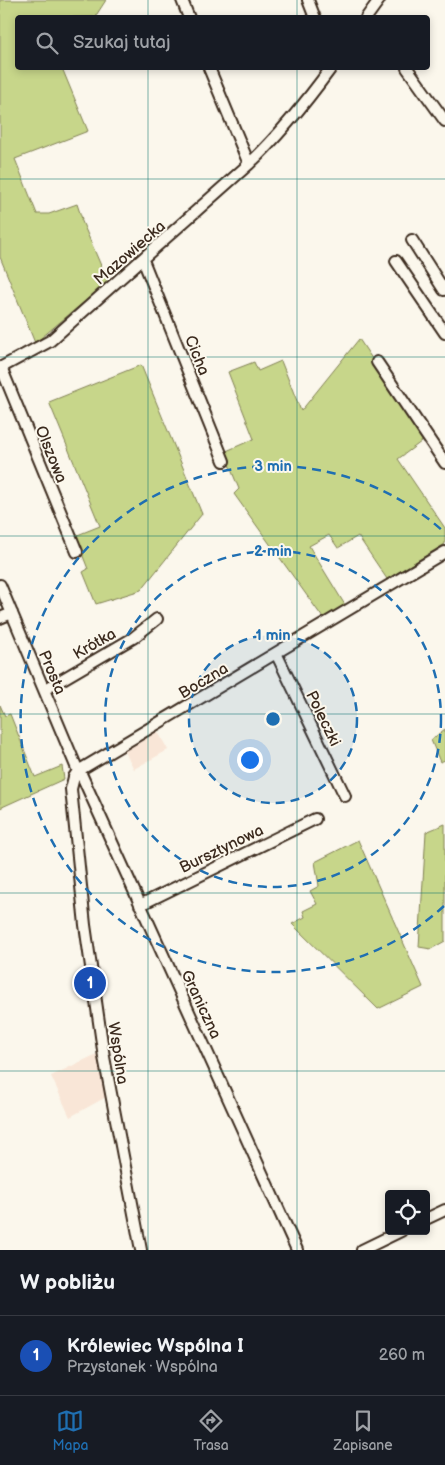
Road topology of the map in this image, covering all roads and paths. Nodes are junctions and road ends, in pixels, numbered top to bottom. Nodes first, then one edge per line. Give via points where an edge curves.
1 (182, 0) edge
2 (308, 0) edge
3 (378, 0) edge
4 (188, 15) edge
5 (314, 15) edge
6 (370, 15) edge
7 (210, 70) edge
8 (329, 70) edge
9 (408, 70) edge
10 (445, 121) edge
11 (250, 164) junction
12 (412, 240) dead end
13 (143, 260) junction
14 (396, 261) dead end
15 (445, 288) edge
16 (445, 333) edge
17 (377, 362) dead end
18 (0, 368) edge
19 (224, 461) dead end
20 (445, 463) edge
21 (77, 552) dead end
22 (445, 552) edge
23 (0, 585) edge
24 (12, 613) junction
25 (0, 618) edge
26 (157, 619) dead end
27 (276, 653) junction
28 (44, 690) junction
29 (78, 771) junction
30 (346, 796) dead end
31 (315, 820) dead end
32 (140, 905) junction
33 (445, 1210) edge
34 (430, 1217) edge
35 (393, 1235) edge
36 (141, 1250) edge
37 (297, 1250) edge
38 (362, 1250) edge

1 - 4 street
2 - 5 street
3 - 6 street
7 - 11 street
8 - 11 street, Mazowiecka
9 - 10 street
11 - 13 street, Mazowiecka
12 - 15 street
13 - 18 street, Mazowiecka via 50,341
13 - 19 street, Cicha
14 - 16 street
17 - 20 street
18 - 21 street, Olszowa
22 - 27 street, Boczna
23 - 24 street, Prosta
24 - 25 street
24 - 28 street, Prosta
26 - 28 street, Krótka via 133,638
27 - 29 street, Boczna
27 - 30 street, Poleczki
28 - 29 street, Prosta
29 - 32 street, Graniczna
29 - 36 street, Wspólna via 71,789 85,925 104,1058
31 - 32 street, Bursztynowa
32 - 37 street, Graniczna
33 - 34 street
35 - 38 street

